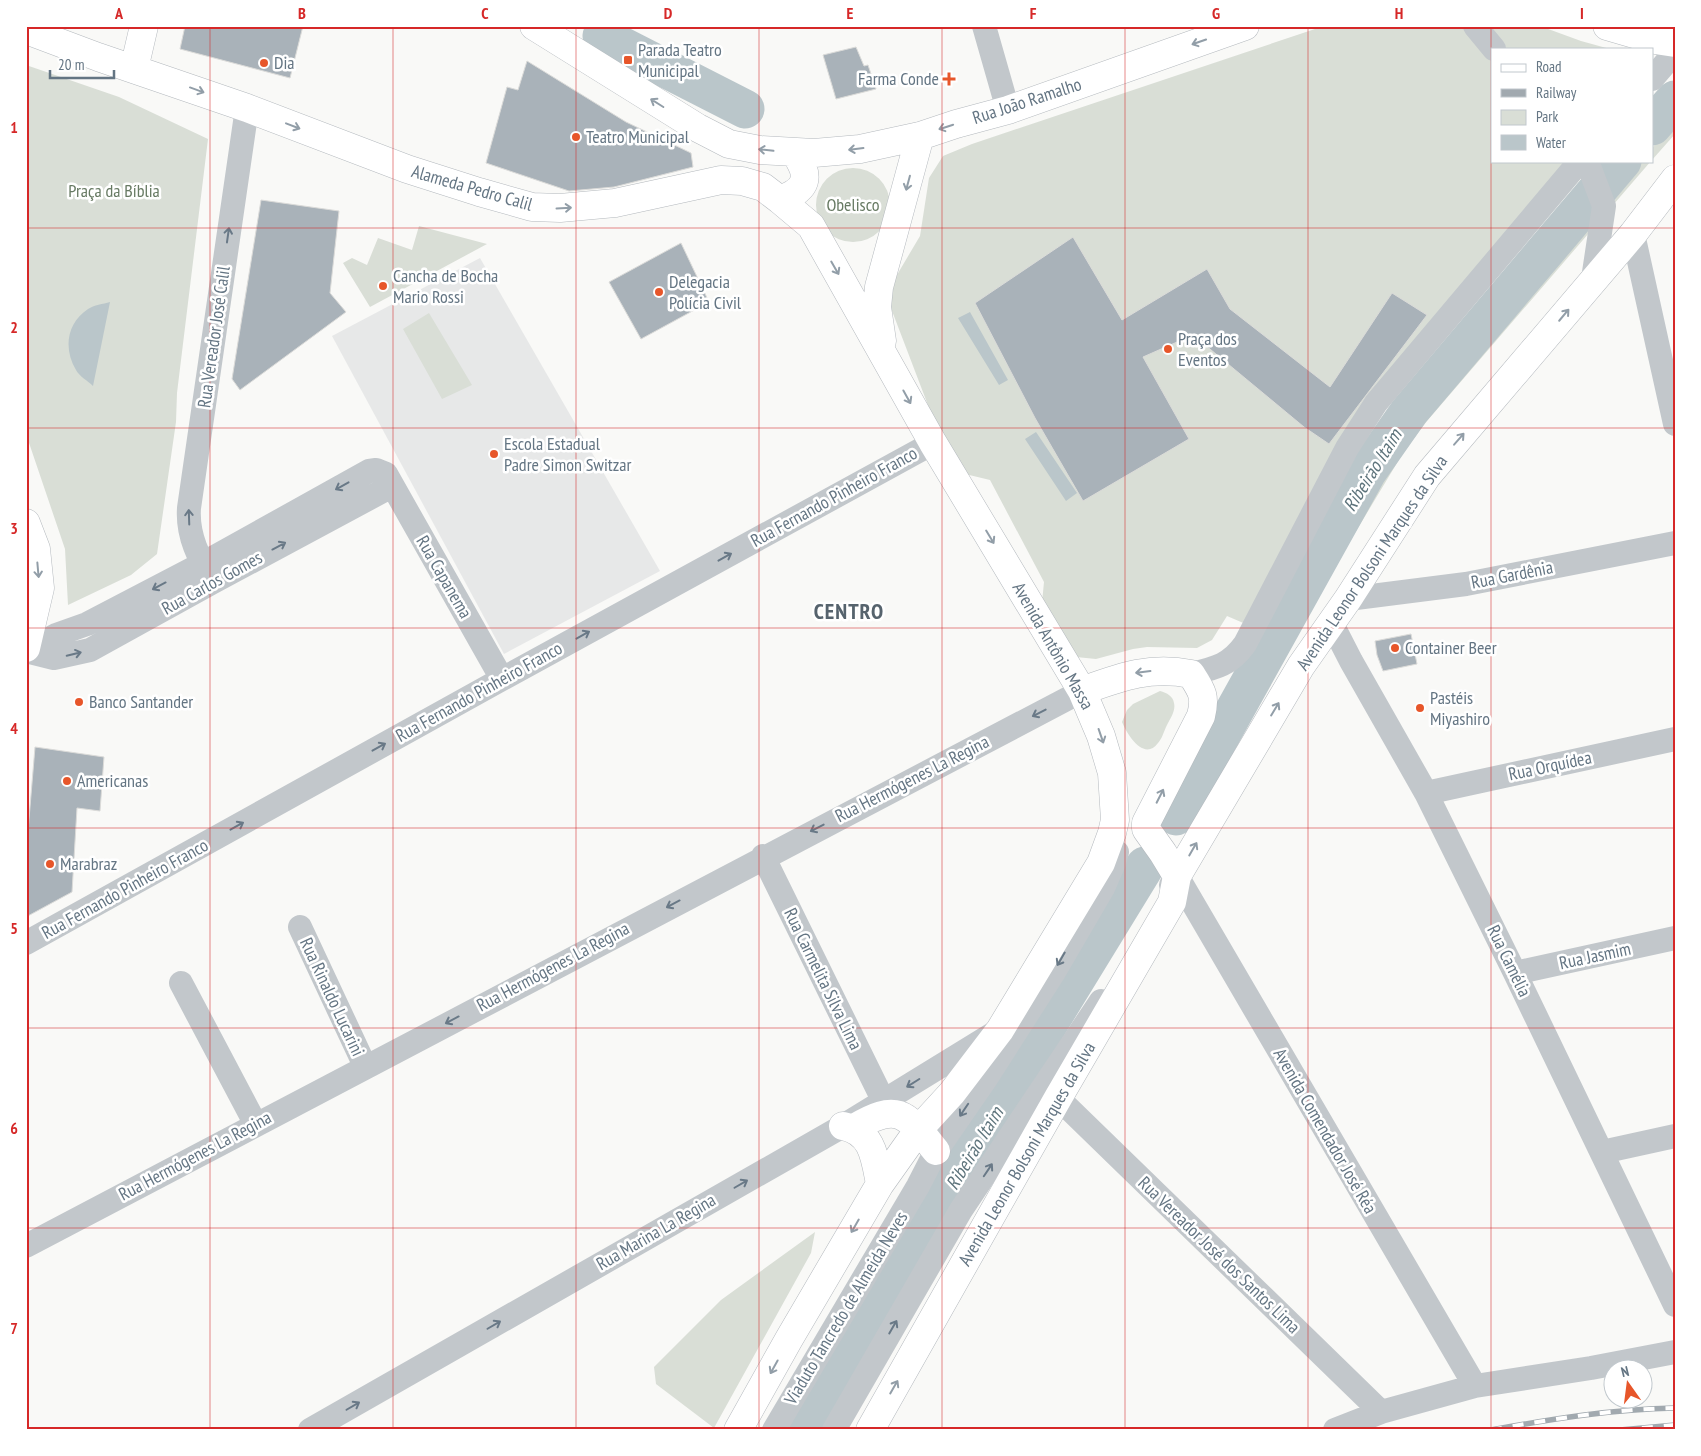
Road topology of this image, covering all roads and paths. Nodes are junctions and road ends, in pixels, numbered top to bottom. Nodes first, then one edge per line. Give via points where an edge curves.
1 (144, 26) edge
2 (534, 26) edge
3 (984, 26) edge
4 (1245, 26) edge
5 (1475, 26) edge
6 (1607, 26) edge
7 (26, 30) edge
8 (1675, 43) edge
9 (1493, 48) edge
10 (1675, 52) edge
11 (134, 69) junction
12 (1654, 77) edge
13 (247, 108) junction
14 (1008, 110) junction
15 (920, 136) junction
16 (804, 153) junction
17 (1587, 166) edge
18 (1675, 179) edge
19 (780, 200) junction
20 (811, 226) joint
21 (1633, 234) junction
22 (1593, 279) junction
23 (884, 354) junction
24 (1675, 424) edge
25 (933, 443) junction
26 (389, 480) joint
27 (26, 523) edge
28 (1675, 542) edge
29 (208, 573) junction
30 (1348, 599) junction
31 (1331, 622) junction
32 (26, 650) edge
33 (1191, 674) junction
34 (502, 679) junction
35 (1082, 691) junction
36 (1675, 739) edge
37 (1426, 793) junction
38 (1114, 820) junction
39 (763, 856) junction
40 (1170, 865) junction
41 (300, 927) dead end
42 (1675, 938) edge
43 (26, 944) edge
44 (1515, 973) junction
45 (181, 983) dead end
46 (1000, 1030) junction
47 (984, 1052) junction
48 (365, 1066) junction
49 (985, 1080) junction
50 (1058, 1098) junction
51 (884, 1102) junction
52 (255, 1123) junction
53 (849, 1127) junction
54 (919, 1130) junction
55 (1675, 1136) edge
56 (936, 1151) junction
57 (1602, 1152) junction
58 (880, 1184) junction
59 (26, 1246) edge
60 (1675, 1306) edge
61 (1675, 1352) edge
62 (1475, 1386) junction
63 (1381, 1412) junction
64 (310, 1430) edge
65 (738, 1430) edge
66 (774, 1430) edge
67 (834, 1430) edge
68 (870, 1430) edge
69 (1335, 1430) edge

1 - 11 main road
16 -> 2 main road via 729,144
3 - 14 street
4 -> 14 main road, Rua João Ramalho
5 - 9 street
6 - 8 main road
7 - 11 main road, Alameda Pedro Calil
10 - 12 street
11 -> 13 main road, Alameda Pedro Calil
13 -> 19 main road, Alameda Pedro Calil via 407,169 532,207 615,203 721,180 763,187
29 -> 13 street, Rua Vereador José Calil via 191,538 188,508
14 -> 15 main road, Rua João Ramalho
15 -> 16 main road, Rua João Ramalho via 860,149
15 -> 23 main road, Avenida Antônio Massa via 879,287 877,307
16 - 19 main road via 805,179 795,194
17 - 22 street via 1604,206
17 - 33 street via 1376,403 1347,448 1236,655 1213,669
18 - 21 main road, Avenida Leonor Bolsoni Marques da Silva
19 - 20 main road, Alameda Pedro Calil
20 -> 23 main road, Avenida Antônio Massa
21 - 22 main road, Avenida Leonor Bolsoni Marques da Silva
21 - 24 street
30 -> 22 main road, Avenida Leonor Bolsoni Marques da Silva via 1427,476
23 -> 25 main road, Avenida Antônio Massa
34 -> 25 street, Rua Fernando Pinheiro Franco
25 -> 35 main road, Avenida Antônio Massa
26 - 29 street, Rua Carlos Gomes via 376,470 369,471
26 - 34 street, Rua Capanema
27 -> 32 main road via 36,549 40,588
28 - 30 street, Rua Gardênia via 1466,584
29 - 32 street, Rua Carlos Gomes
30 - 31 main road, Avenida Leonor Bolsoni Marques da Silva
31 - 37 street, Rua Camélia
40 -> 31 main road, Avenida Leonor Bolsoni Marques da Silva
33 -> 35 main road via 1139,672
40 -> 33 main road via 1146,829 1146,823 1202,716 1205,702
43 -> 34 street, Rua Fernando Pinheiro Franco
35 -> 38 main road, Avenida Antônio Massa via 1112,773
35 -> 39 street, Rua Hermógenes La Regina
36 - 37 street, Rua Orquídea
37 - 44 street, Rua Camélia
38 - 46 main road, Avenida Antônio Massa via 1101,863
38 -> 49 street via 1118,844 1103,888
39 -> 48 street, Rua Hermógenes La Regina
39 - 51 street, Rua Carmelita Silva Lima
40 - 50 main road, Avenida Leonor Bolsoni Marques da Silva via 1172,902
40 - 62 street, Avenida Comendador José Réa
67 -> 40 street, Avenida Leonor Bolsoni Marques da Silva via 961,1210 1101,1000
41 - 48 street, Rua Rinaldo Lucarini
42 - 44 street, Rua Jasmim
44 - 57 street, Rua Camélia
45 - 52 street
46 - 47 main road
46 -> 51 street, Rua Marina La Regina
47 - 49 main road
47 - 54 main road
48 - 52 street, Rua Hermógenes La Regina
49 -> 56 street
50 - 63 street, Rua Vereador José dos Santos Lima
68 -> 50 main road, Avenida Leonor Bolsoni Marques da Silva
51 - 53 street, Rua Marina La Regina
52 - 59 street, Rua Hermógenes La Regina
53 - 54 main road via 890,1113 908,1119
53 - 58 main road via 864,1137 871,1147
64 -> 53 street, Rua Marina La Regina
54 - 56 main road
54 - 58 main road
55 - 57 street
56 - 66 street, Viaduto Tancredo de Almeida Neves
57 - 60 street, Rua Camélia
58 -> 65 main road
61 - 62 street
62 - 63 street
63 - 69 street

